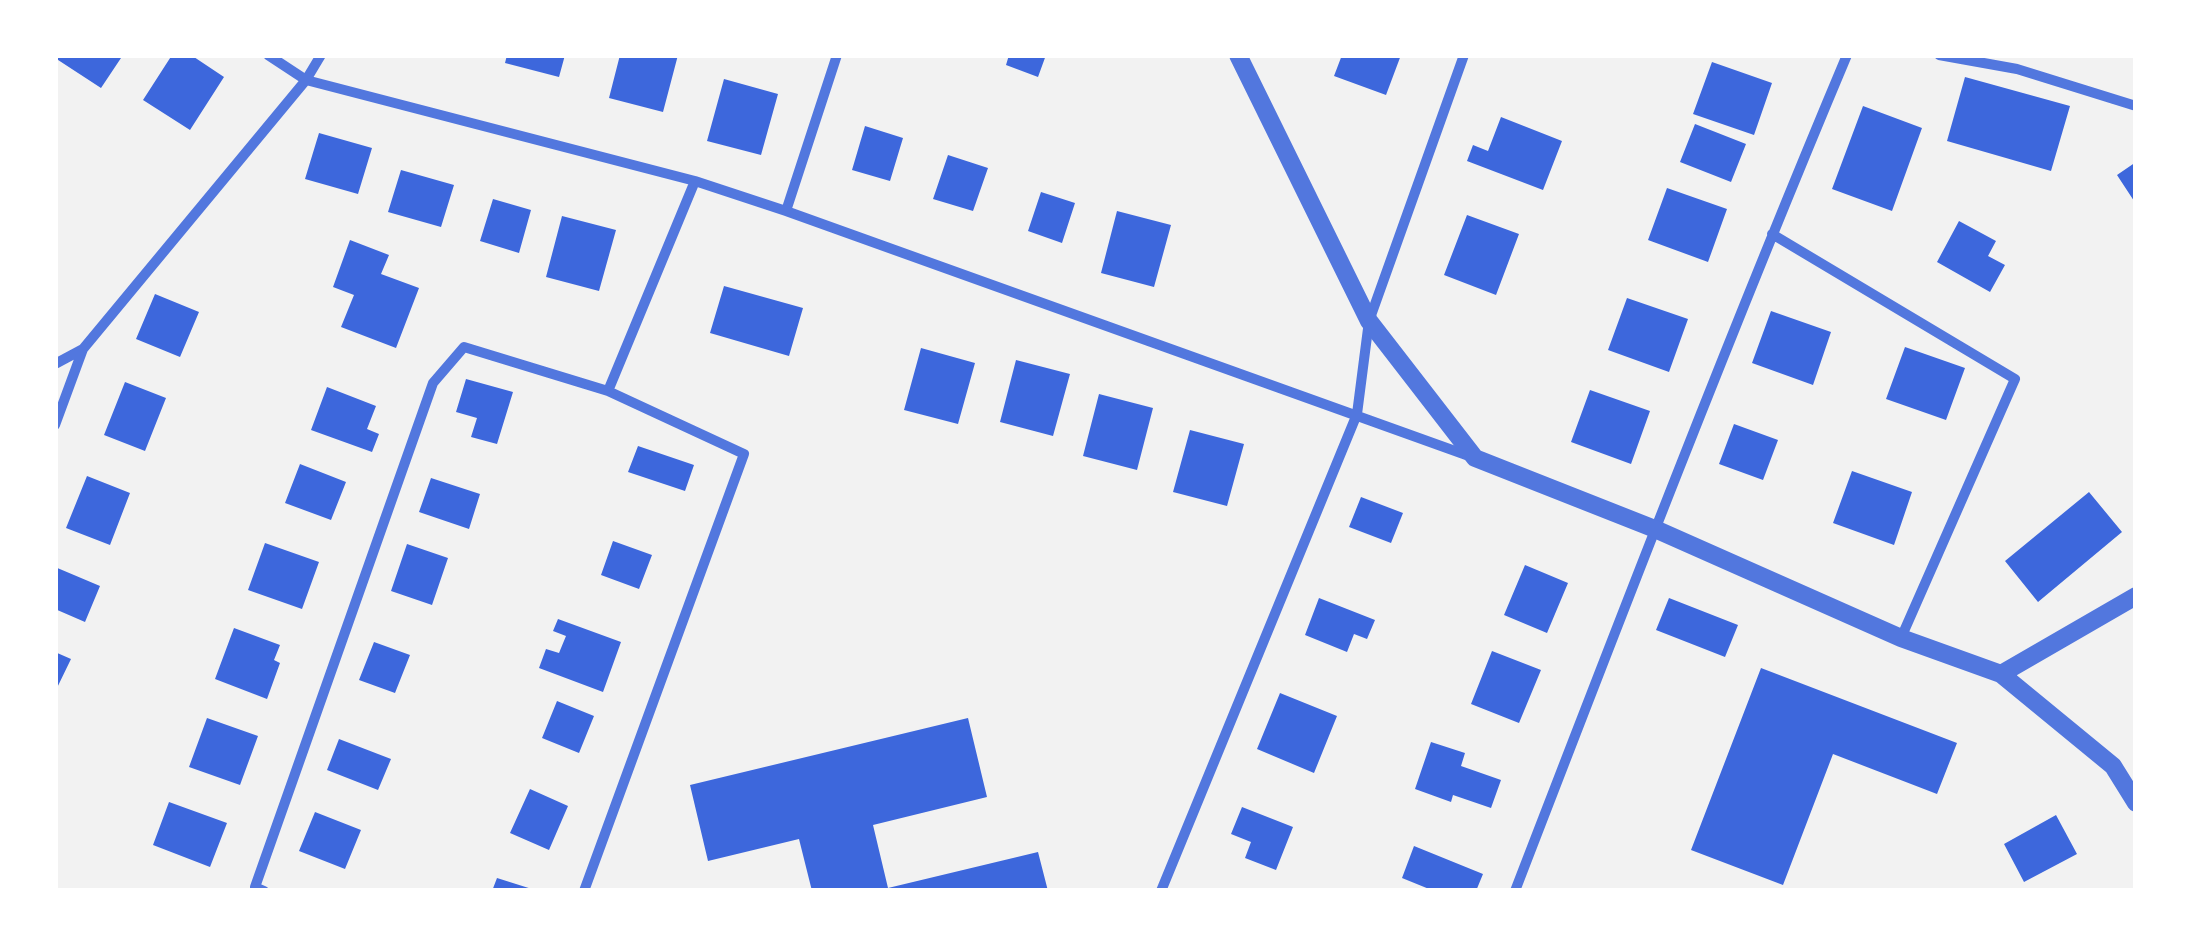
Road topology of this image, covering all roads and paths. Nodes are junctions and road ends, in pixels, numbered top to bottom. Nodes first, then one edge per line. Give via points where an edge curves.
1 (268, 55) edge
2 (321, 55) edge
3 (838, 55) edge
4 (1238, 55) edge
5 (1464, 55) edge
6 (1847, 55) edge
7 (1939, 55) edge
8 (306, 80) junction
9 (2136, 106) edge
10 (695, 182) junction
11 (786, 211) junction
12 (1772, 234) junction
13 (1368, 321) junction
14 (83, 350) junction
15 (55, 364) edge
16 (608, 392) junction
17 (1357, 414) junction
18 (55, 425) edge
19 (1475, 458) junction
20 (1655, 529) junction
21 (2136, 596) edge
22 (1901, 638) junction
23 (2000, 674) junction
24 (2136, 803) edge
25 (264, 891) edge
26 (584, 891) edge
27 (1161, 891) edge
28 (1516, 891) edge

1 - 8 street
2 - 8 street
3 - 11 street
4 - 13 street
5 - 13 street
6 - 12 street
7 - 9 street via 2017,68
8 - 10 street
8 - 14 street
10 - 11 street
10 - 16 street
11 - 17 street
12 - 20 street
12 - 22 street via 2014,379
13 - 17 street
13 - 19 street
14 - 15 street
14 - 18 street
16 - 25 street via 464,347 433,383 255,887
16 - 26 street via 744,454
17 - 19 street
17 - 27 street
19 - 20 street
20 - 22 street
20 - 28 street
21 - 23 street
22 - 23 street
23 - 24 street via 2113,766

